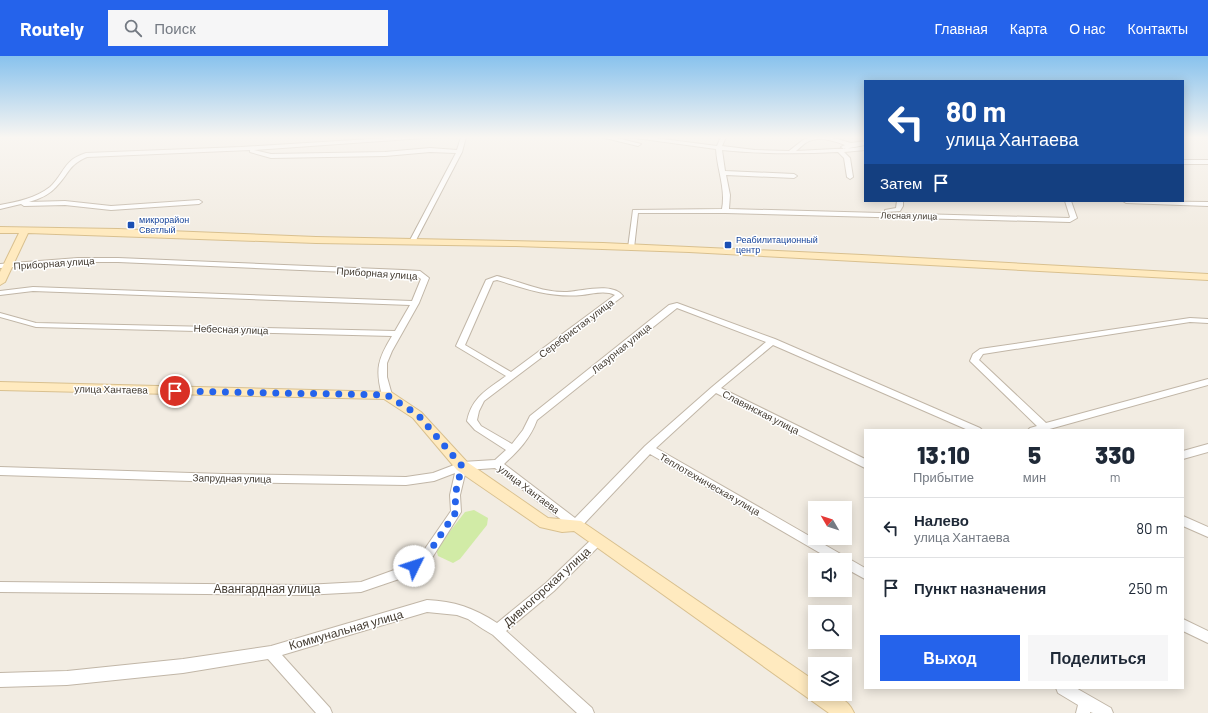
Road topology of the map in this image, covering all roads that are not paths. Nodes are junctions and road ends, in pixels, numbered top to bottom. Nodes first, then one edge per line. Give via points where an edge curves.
1 (66, 168) edge
2 (451, 168) edge
3 (722, 168) edge
4 (849, 168) edge
5 (723, 173) junction
6 (794, 176) dead end
7 (850, 177) dead end
8 (199, 202) dead end
9 (900, 202) edge
10 (1068, 202) edge
11 (1153, 202) edge
12 (16, 204) junction
13 (1208, 204) edge
14 (0, 207) edge
15 (725, 211) junction
16 (845, 215) junction
17 (0, 230) edge
18 (25, 230) junction
19 (412, 242) junction
20 (631, 248) junction
21 (4, 266) edge
22 (1208, 277) edge
23 (0, 282) edge
24 (0, 293) edge
25 (415, 303) junction
26 (0, 316) edge
27 (1208, 321) edge
28 (398, 334) junction
29 (772, 341) junction
30 (512, 376) junction
31 (1208, 382) edge
32 (0, 386) edge
33 (716, 389) junction
34 (387, 395) junction
35 (1044, 427) junction
36 (975, 429) edge
37 (1037, 429) edge
38 (1208, 448) edge
39 (649, 449) junction
40 (514, 450) junction
41 (1184, 455) edge
42 (864, 463) edge
43 (497, 464) junction
44 (462, 466) junction
45 (0, 471) edge
46 (1184, 521) edge
47 (576, 525) junction
48 (1208, 532) edge
49 (598, 540) junction
50 (830, 553) edge
51 (852, 566) edge
52 (864, 573) edge
53 (0, 587) edge
54 (1184, 625) edge
55 (497, 631) junction
56 (1208, 637) edge
57 (271, 652) junction
58 (0, 680) edge
59 (808, 687) edge
60 (1064, 689) edge
61 (828, 701) edge
62 (1084, 707) edge
63 (325, 713) edge
64 (587, 713) edge
65 (845, 713) edge
66 (1106, 713) edge

1 - 12 street via 52,188
2 - 19 street
3 - 5 street
4 - 7 street
5 - 6 street
5 - 15 street via 727,198
8 - 12 street via 112,208 65,203
9 - 16 street via 898,210 863,211
10 - 16 street, Лесная улица via 1074,218 1070,220
11 - 13 street
12 - 14 street
15 - 16 street, Лесная улица
15 - 20 street, Лесная улица via 635,211
17 - 18 street
18 - 19 street
18 - 21 street
19 - 20 street
20 - 22 street
21 - 23 street
21 - 25 street, Приборная улица via 78,260 118,260 416,273 424,278
24 - 25 street via 33,289
25 - 28 street
26 - 28 street, Небесная улица via 36,325
27 - 35 street via 1190,320 980,352 974,361
28 - 34 street via 384,357 381,375
29 - 33 street
29 - 36 street, Лазурная улица
29 - 40 street, Лазурная улица via 678,305 672,307 533,418 528,432
30 - 30 street, Серебристая улица via 618,296 617,293 607,290 565,294 538,290 497,278 490,280 460,346
30 - 40 street, Серебристая улица via 482,398 474,411 472,421 478,428
31 - 35 street
32 - 34 street, улица Хантаева
33 - 39 street, Славянская улица
33 - 42 street, Славянская улица
34 - 44 street via 418,415
35 - 37 street
38 - 41 street
39 - 47 street, Теплотехническая улица
39 - 50 street, Теплотехническая улица
40 - 43 street, Лазурная улица
43 - 44 street, улица Хантаева
43 - 47 street, улица Хантаева
44 - 45 street, Запрудная улица via 434,477 406,481
44 - 47 street via 545,522 562,526
44 - 53 street, Авангардная улица via 455,495 456,512 426,557 401,573 361,587 297,590
46 - 48 street
47 - 49 street, улица Хантаева
49 - 55 street, Дивногорская улица via 550,587
49 - 59 street, улица Хантаева
51 - 52 street
54 - 56 street
55 - 57 street, Коммунальная улица via 470,613 444,606 427,606
55 - 64 street, Дивногорская улица
57 - 58 street via 183,666 67,678
57 - 63 street, Коммунальная улица
60 - 62 street
61 - 65 street
62 - 66 street

